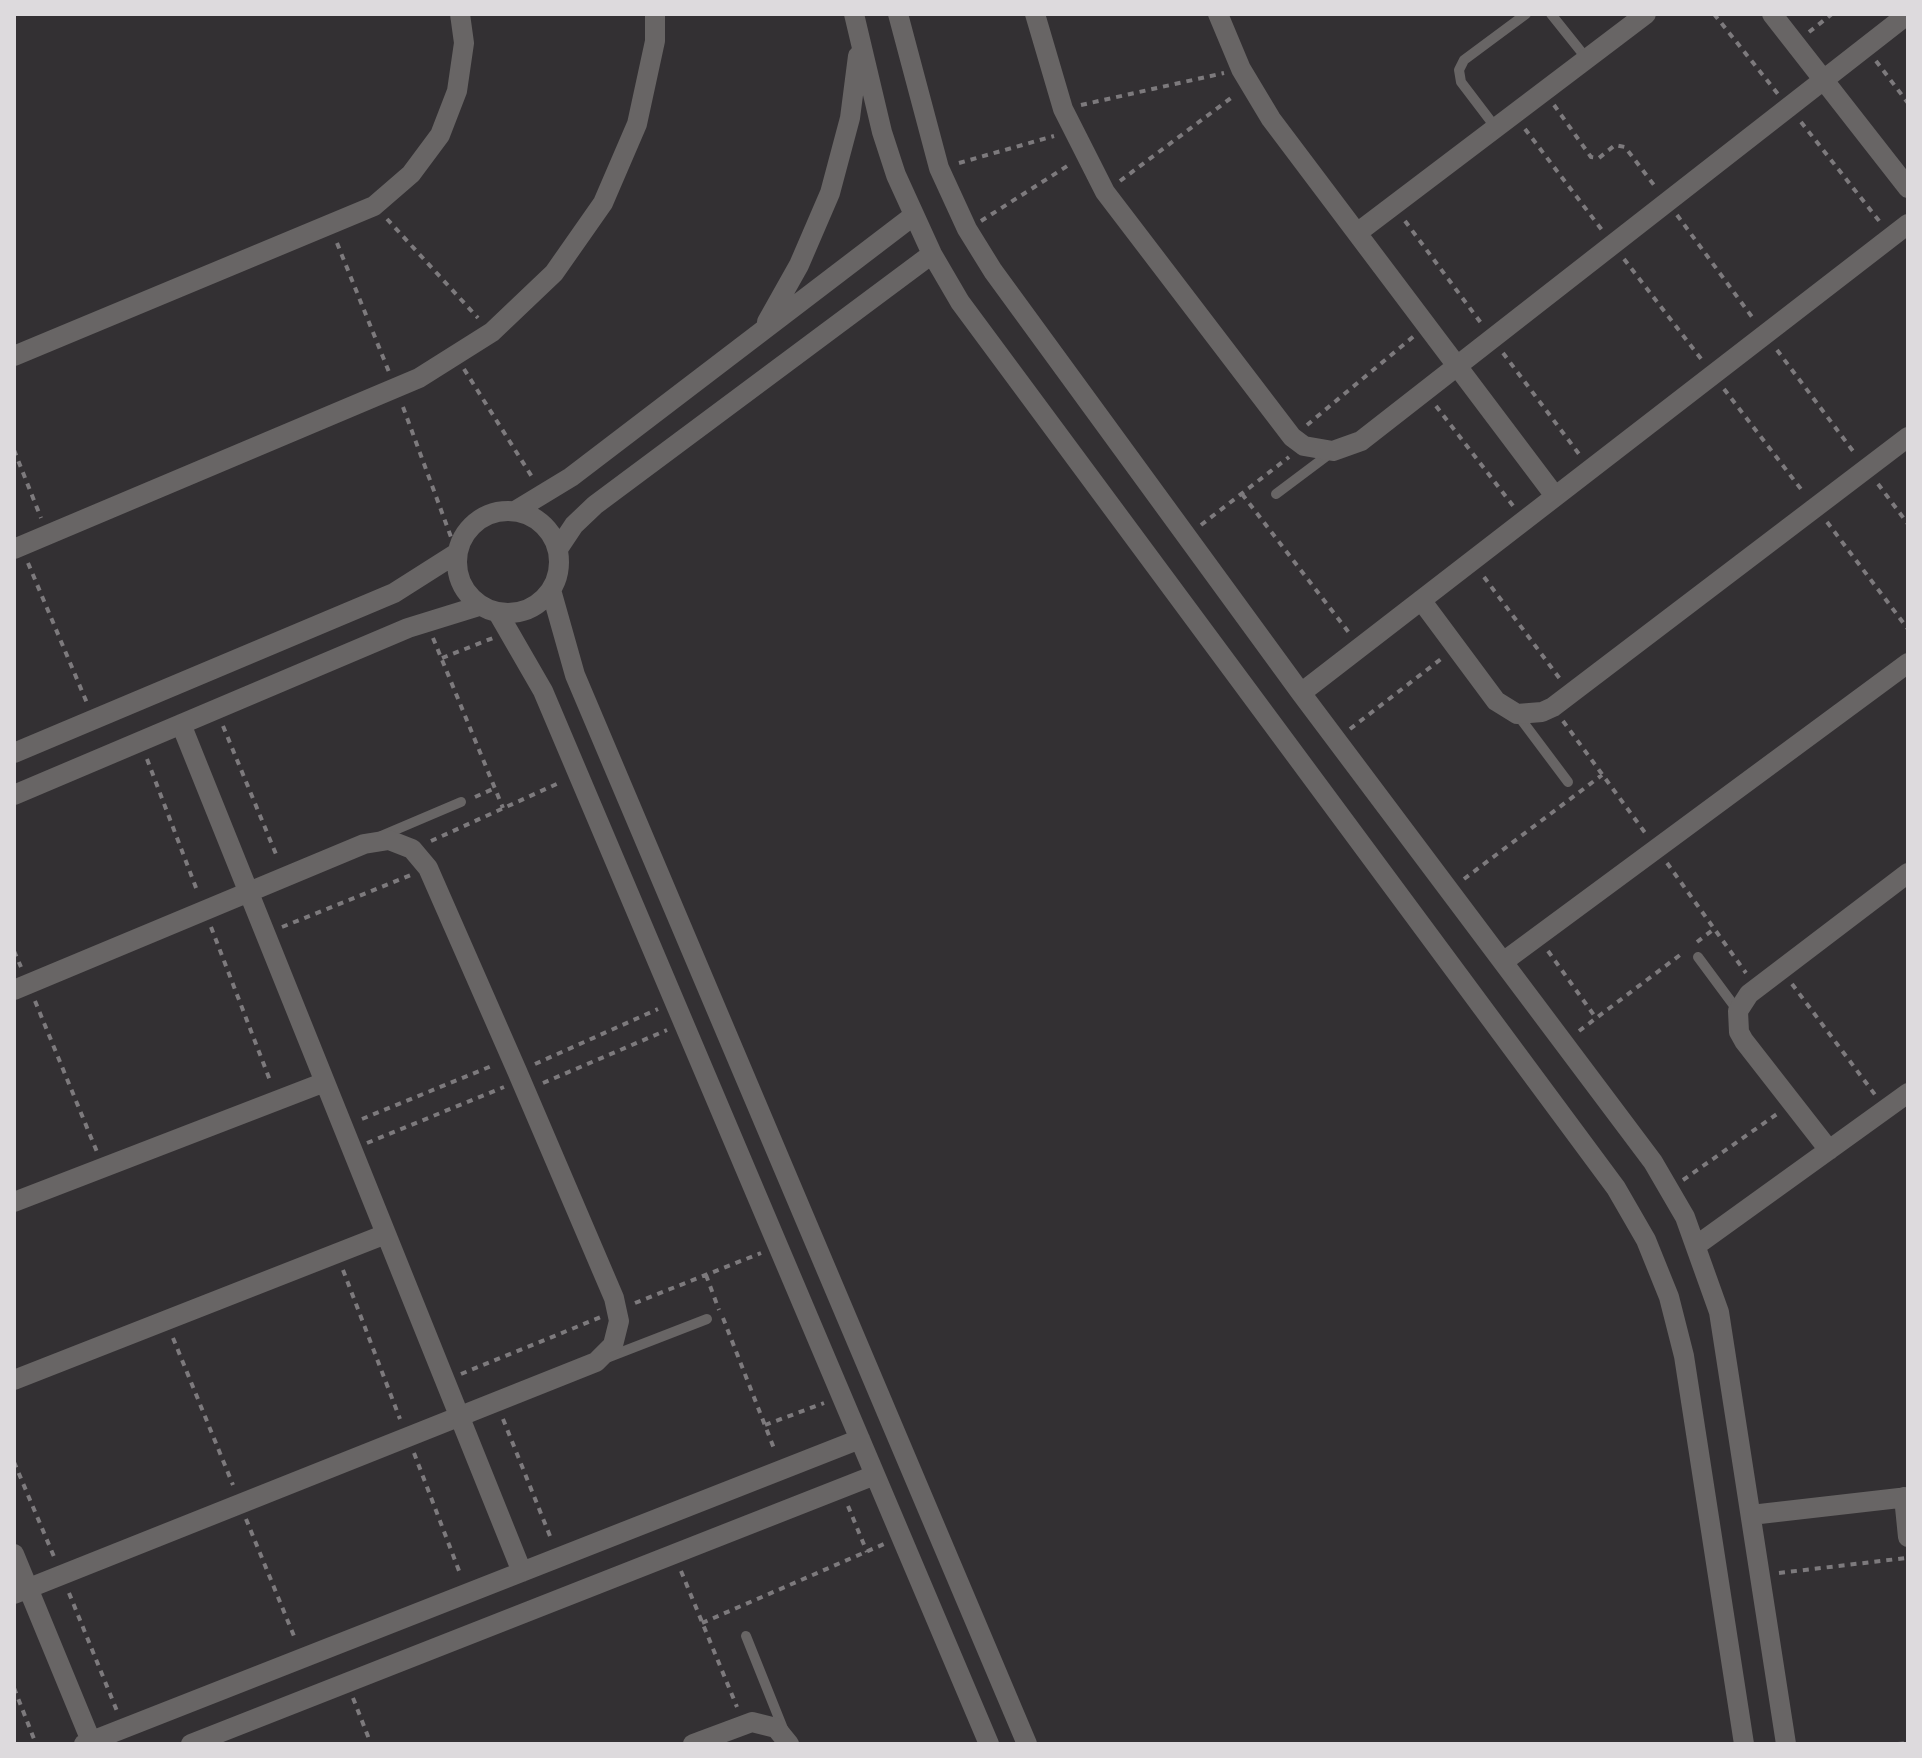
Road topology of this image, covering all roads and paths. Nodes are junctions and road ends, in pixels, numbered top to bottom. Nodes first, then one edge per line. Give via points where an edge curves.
1 (460, 14) edge
2 (655, 14) edge
3 (854, 14) edge
4 (898, 14) edge
5 (1035, 14) edge
6 (1218, 14) edge
7 (1526, 14) edge
8 (1551, 14) edge
9 (1646, 14) edge
10 (1714, 14) edge
11 (1772, 14) edge
12 (1832, 14) edge
13 (1908, 14) edge
14 (860, 40) junction
15 (1795, 43) junction
16 (1866, 47) junction
17 (1587, 59) junction
18 (1245, 77) junction
19 (1824, 80) junction
20 (1544, 91) junction
21 (1908, 103) edge
22 (1789, 107) junction
23 (1063, 109) junction
24 (1514, 114) junction
25 (1496, 128) junction
26 (1072, 131) junction
27 (1084, 155) junction
28 (939, 168) junction
29 (1908, 188) edge
30 (1105, 192) junction
31 (1667, 202) junction
32 (1393, 205) junction
33 (374, 206) junction
34 (913, 216) junction
35 (1908, 224) edge
36 (967, 229) junction
37 (1357, 233) junction
38 (1891, 237) junction
39 (1613, 244) junction
40 (932, 254) junction
41 (1426, 326) junction
42 (492, 332) junction
43 (760, 333) junction
44 (1765, 334) junction
45 (1493, 339) junction
46 (14, 356) edge
47 (456, 357) junction
48 (1457, 367) junction
49 (1713, 374) junction
50 (1425, 391) junction
51 (1908, 437) edge
52 (1298, 441) junction
53 (14, 450) edge
54 (1333, 451) junction
55 (1590, 469) junction
56 (1866, 469) junction
57 (1242, 494) junction
58 (1276, 494) dead end
59 (544, 495) junction
60 (1555, 496) junction
61 (1815, 507) junction
62 (515, 511) junction
63 (1524, 520) junction
64 (1908, 524) edge
65 (47, 535) junction
66 (1186, 536) junction
67 (17, 548) edge
68 (558, 549) junction
69 (457, 553) junction
70 (1471, 561) junction
71 (551, 590) junction
72 (1421, 600) junction
73 (489, 610) junction
74 (426, 621) junction
75 (1908, 629) edge
76 (511, 632) junction
77 (1360, 647) junction
78 (1456, 648) junction
79 (441, 658) junction
80 (1908, 663) edge
81 (1301, 693) junction
82 (1571, 693) junction
83 (1553, 707) junction
84 (216, 709) junction
85 (1517, 714) junction
86 (94, 719) junction
87 (181, 724) junction
88 (1336, 739) junction
89 (14, 753) edge
90 (578, 774) junction
91 (1602, 775) junction
92 (1568, 782) dead end
93 (495, 788) junction
94 (14, 795) edge
95 (461, 802) joint
96 (503, 808) junction
97 (364, 844) junction
98 (1656, 848) junction
99 (412, 849) junction
100 (428, 868) junction
101 (1908, 873) edge
102 (285, 877) junction
103 (1449, 890) junction
104 (248, 892) junction
105 (1714, 929) junction
106 (265, 934) junction
107 (1537, 936) junction
108 (14, 951) edge
109 (1698, 957) dead end
110 (1503, 962) junction
111 (1781, 970) junction
112 (21, 987) edge
113 (1757, 988) junction
114 (675, 1002) junction
115 (1738, 1011) junction
116 (1596, 1018) junction
117 (684, 1022) junction
118 (1563, 1043) junction
119 (519, 1075) junction
120 (325, 1082) junction
121 (1908, 1093) edge
122 (1792, 1103) junction
123 (1886, 1109) junction
124 (344, 1127) junction
125 (353, 1149) junction
126 (1829, 1150) junction
127 (104, 1168) junction
128 (1670, 1189) junction
129 (14, 1202) edge
130 (386, 1234) junction
131 (1697, 1245) junction
132 (706, 1275) dead end
133 (707, 1319) dead end
134 (596, 1362) junction
135 (14, 1380) edge
136 (841, 1396) junction
137 (496, 1402) junction
138 (460, 1417) junction
139 (765, 1425) junction
140 (860, 1439) junction
141 (782, 1470) junction
142 (875, 1475) junction
143 (841, 1489) junction
144 (1906, 1497) edge
145 (1751, 1515) junction
146 (901, 1537) junction
147 (1908, 1537) edge
148 (867, 1552) junction
149 (14, 1554) edge
150 (675, 1554) junction
151 (1908, 1557) edge
152 (559, 1558) junction
153 (522, 1572) junction
154 (1760, 1576) junction
155 (21, 1591) edge
156 (702, 1623) junction
157 (746, 1636) dead end
158 (347, 1683) junction
159 (14, 1688) edge
160 (743, 1724) junction
161 (789, 1742) edge
162 (87, 1743) edge
163 (1908, 1743) edge
164 (36, 1744) edge
165 (191, 1744) edge
166 (371, 1744) edge
167 (693, 1744) edge
168 (989, 1744) edge
169 (1027, 1744) edge
170 (1744, 1744) edge
171 (1786, 1744) edge
172 (1898, 1744) edge

1 - 33 street via 464,43 457,91 440,135 411,174
2 - 42 street via 655,41 637,124 603,203 554,273
3 - 14 street
4 - 28 street
5 - 23 street
6 - 18 street
7 - 25 lane via 1464,60 1459,70 1461,82
8 - 17 lane
9 - 17 street
10 - 22 path
11 - 15 street
12 - 15 path
13 - 16 street
14 - 34 street via 882,132
14 - 43 street via 850,118 830,193 799,265
15 - 19 street
16 - 19 street
16 - 21 path
17 - 20 street
18 - 23 path
18 - 30 path
18 - 37 street
19 - 22 street
19 - 29 street
20 - 24 street
20 - 31 path via 1591,157 1599,158 1615,145 1625,147
22 - 31 street
22 - 38 path
23 - 26 street
24 - 25 street
24 - 39 path
25 - 32 street
26 - 27 street
26 - 28 path
27 - 30 street
27 - 36 path
28 - 36 street
30 - 52 street
31 - 39 street
31 - 44 path
32 - 37 street
32 - 45 path
33 - 42 path
33 - 46 street
34 - 40 street
34 - 43 street
35 - 38 street
36 - 66 street
37 - 41 street
38 - 44 street
39 - 45 street
39 - 49 path
40 - 68 street via 595,505
40 - 170 street via 960,302 1632,1214 1669,1297 1684,1356
41 - 48 street
41 - 52 path
42 - 47 street
43 - 59 street
44 - 49 street
44 - 56 path
45 - 48 street
45 - 55 path
47 - 59 path
47 - 65 street via 407,383
48 - 50 street
48 - 60 street
49 - 55 street
49 - 61 path
50 - 54 street via 1361,441
50 - 63 path
51 - 56 street
52 - 54 street
52 - 57 path
53 - 65 path
54 - 58 lane
55 - 60 street
56 - 61 street
56 - 64 path
57 - 66 path
57 - 77 path
59 - 62 street
60 - 63 street
61 - 75 path
61 - 82 street
62 - 68 street via 542,524
62 - 69 street via 482,517 465,533
63 - 70 street
65 - 67 street
66 - 81 street
67 - 86 path
68 - 71 street via 559,571
69 - 73 street via 458,577
69 - 86 street via 394,593
70 - 72 street
70 - 82 path
71 - 73 street via 522,612
71 - 169 street via 575,675
72 - 77 street
72 - 78 street
73 - 74 street
73 - 76 street
74 - 79 path
74 - 84 street
76 - 79 path
76 - 90 street
77 - 81 street
78 - 85 street via 1496,701
78 - 88 path
79 - 93 path
80 - 98 street
81 - 88 street
82 - 83 street
83 - 85 street
83 - 91 path
84 - 87 street
84 - 102 path
85 - 92 lane
86 - 89 street
87 - 94 street
87 - 104 street
88 - 103 street
90 - 96 path
90 - 114 street
91 - 98 path
91 - 103 path
93 - 95 path
93 - 96 path
95 - 97 lane
96 - 99 path
97 - 99 street via 389,840
97 - 102 street
98 - 105 path
98 - 107 street
99 - 100 street
100 - 106 path
100 - 119 street
101 - 111 street
102 - 104 street
103 - 110 street
104 - 106 street
104 - 112 street
105 - 113 path
105 - 116 path
106 - 120 street
107 - 110 street
107 - 116 path
108 - 112 path
109 - 115 lane
110 - 118 street
111 - 113 street
111 - 123 path
112 - 127 path
113 - 115 street
114 - 117 street
114 - 119 path
115 - 122 street via 1744,1041
116 - 118 path
117 - 119 path
117 - 136 street
118 - 128 street
119 - 124 path
119 - 125 path
119 - 134 street via 618,1310 613,1345
120 - 124 street
120 - 127 street
121 - 123 street
122 - 126 street
122 - 128 path
123 - 126 street
124 - 125 street
125 - 130 street
126 - 131 street
127 - 129 street
128 - 131 street
130 - 135 street
130 - 138 street
131 - 145 street via 1719,1312
132 - 139 path
133 - 134 lane
134 - 137 street
136 - 139 path
136 - 140 street
137 - 138 street
137 - 152 path
138 - 153 street
138 - 155 street
139 - 141 path
140 - 141 street
140 - 142 street
141 - 152 street
142 - 143 street
142 - 146 street
143 - 148 path
143 - 150 street
144 - 145 street
144 - 147 street
145 - 154 street
146 - 148 path
146 - 168 street
148 - 156 path
149 - 155 street
150 - 156 path
150 - 158 street
151 - 154 path
152 - 153 street
153 - 162 street
154 - 171 street
155 - 162 street
156 - 160 path
157 - 161 lane
158 - 165 street
158 - 166 path
159 - 164 path
160 - 161 street via 769,1724
160 - 167 street
163 - 172 path

